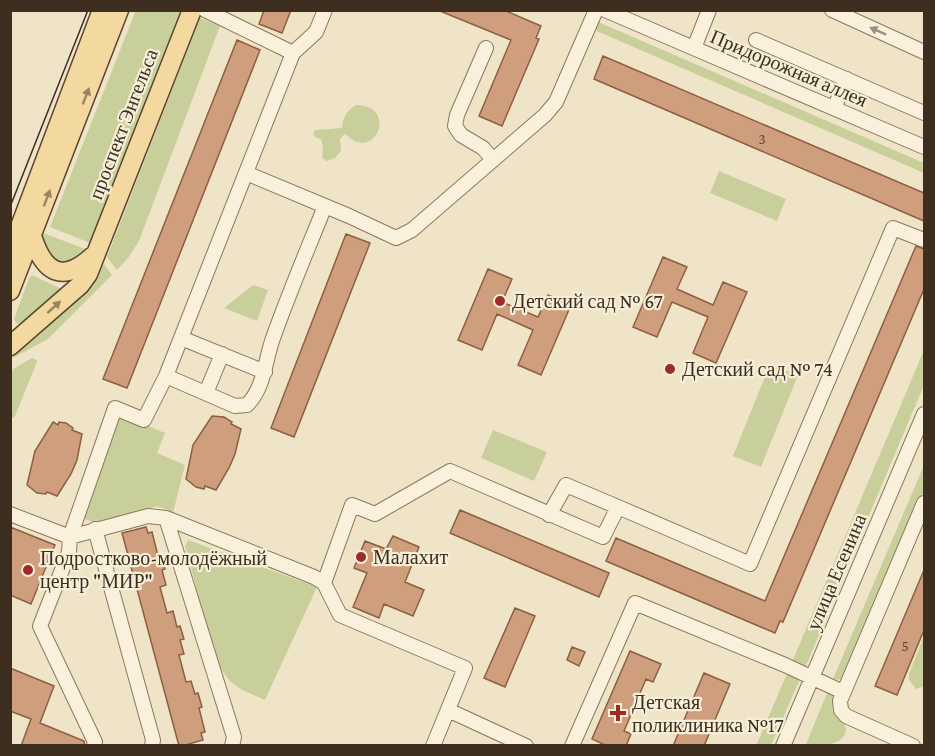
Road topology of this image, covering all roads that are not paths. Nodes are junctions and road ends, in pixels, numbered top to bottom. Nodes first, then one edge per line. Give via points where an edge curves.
1 (102, 10) edge
2 (119, 10) edge
3 (192, 10) edge
4 (205, 10) edge
5 (325, 10) edge
6 (596, 10) edge
7 (605, 10) edge
8 (709, 10) edge
9 (832, 10) edge
10 (756, 40) dead end
11 (486, 48) dead end
12 (694, 48) junction
13 (924, 52) edge
14 (293, 53) junction
15 (847, 79) junction
16 (834, 108) junction
17 (924, 112) edge
18 (924, 147) edge
19 (493, 160) junction
20 (246, 173) junction
21 (325, 206) junction
22 (32, 236) junction
23 (924, 240) edge
24 (10, 253) edge
25 (97, 253) junction
26 (10, 291) edge
27 (181, 338) junction
28 (10, 346) edge
29 (222, 354) junction
30 (265, 372) junction
31 (166, 376) junction
32 (206, 393) junction
33 (924, 414) edge
34 (924, 503) edge
35 (618, 507) junction
36 (10, 514) edge
37 (549, 515) junction
38 (166, 518) junction
39 (95, 529) junction
40 (70, 537) junction
41 (324, 583) junction
42 (812, 678) junction
43 (843, 692) junction
44 (448, 710) junction
45 (788, 744) edge
46 (93, 746) edge
47 (152, 746) edge
48 (232, 746) edge
49 (433, 746) edge
50 (526, 746) edge
51 (572, 746) edge
52 (913, 746) edge

1 - 24 main road
22 -> 2 main road
3 - 25 main road, проспект Энгельса
4 - 14 street
5 - 14 street via 316,32
6 - 19 street via 556,102
7 - 12 street, Придорожная аллея
8 - 12 street
13 -> 9 street
10 - 15 street
11 - 19 street via 455,126
12 - 16 street, Придорожная аллея
14 - 20 street
15 - 16 street
15 - 17 street
16 - 18 street, Придорожная аллея
19 - 21 street via 412,230 396,238
20 - 21 street
20 - 27 street
21 - 30 street via 271,342
22 - 25 main road via 41,260 55,271 76,270
22 - 26 main road
23 - 35 street via 893,228 750,564
28 -> 25 main road, проспект Энгельса via 80,285
27 - 29 street
27 - 31 street
29 - 30 street
29 - 32 street
30 - 32 street via 247,405 235,405
31 - 32 street
31 - 40 street via 144,420 115,408
33 - 42 street, улица Есенина
34 - 43 street
35 - 37 street via 566,485
35 - 37 street via 603,537
36 - 40 street
37 - 41 street via 450,471 375,514 352,505
38 - 39 street via 148,516
38 - 41 street
38 - 48 street via 234,737
39 - 40 street
39 - 47 street
40 - 46 street via 69,552 40,626 95,742
41 - 44 street via 340,615 465,668
42 - 43 street
42 - 45 street, улица Есенина
42 - 51 street via 635,603
43 - 52 street via 841,710 846,716
44 - 49 street
44 - 50 street

